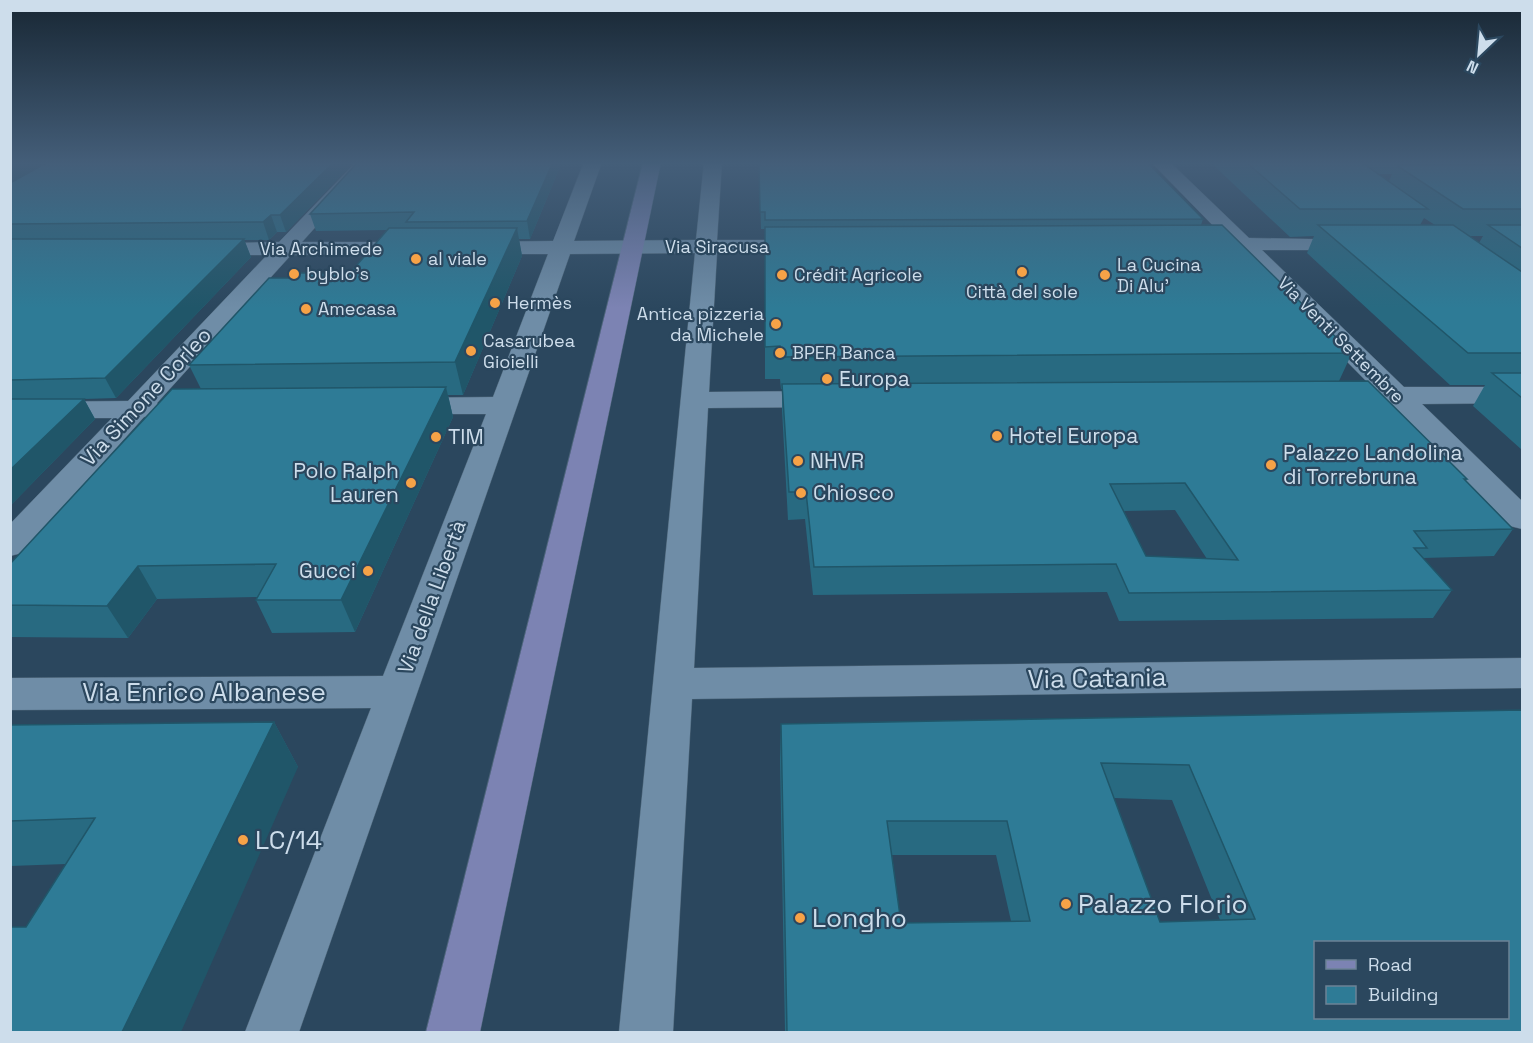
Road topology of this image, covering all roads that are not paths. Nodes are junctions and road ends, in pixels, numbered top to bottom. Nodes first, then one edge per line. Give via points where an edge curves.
1 (319, 211) edge
2 (575, 211) edge
3 (641, 211) edge
4 (710, 211) edge
5 (1210, 211) edge
6 (1173, 244) edge
7 (1244, 244) junction
8 (1374, 244) edge
9 (833, 246) edge
10 (707, 247) junction
11 (436, 248) edge
12 (460, 248) edge
13 (561, 248) junction
14 (632, 248) junction
15 (188, 249) edge
16 (282, 249) junction
17 (1522, 395) edge
18 (1314, 396) edge
19 (1398, 396) junction
20 (849, 399) edge
21 (694, 400) junction
22 (503, 405) junction
23 (383, 406) edge
24 (135, 409) junction
25 (168, 409) edge
26 (10, 410) edge
27 (1522, 519) edge
28 (10, 545) edge
29 (1522, 673) edge
30 (672, 684) junction
31 (397, 692) junction
32 (10, 694) edge
33 (272, 1032) edge
34 (453, 1032) edge
35 (646, 1032) edge

1 - 16 street, Via Simone Corleo
2 - 13 street, Via della Libertà
3 - 14 street
4 - 10 street
5 - 7 street, Via Venti Settembre
6 - 7 street
7 - 8 street
7 - 19 street, Via Venti Settembre
9 - 10 street, Via Siracusa
10 - 14 street, Via Siracusa
10 - 21 street
11 - 16 street, Via Archimede
12 - 13 street
13 - 14 street
13 - 22 street, Via della Libertà
14 - 34 street
15 - 16 street, Via Archimede
16 - 24 street, Via Simone Corleo
17 - 19 street
18 - 19 street
19 - 27 street, Via Venti Settembre
20 - 21 street
21 - 30 street
22 - 23 street
22 - 31 street, Via della Libertà
24 - 25 street
24 - 26 street
24 - 28 street, Via Simone Corleo
29 - 30 street, Via Catania
30 - 35 street
31 - 32 street, Via Enrico Albanese
31 - 33 street, Via della Libertà

